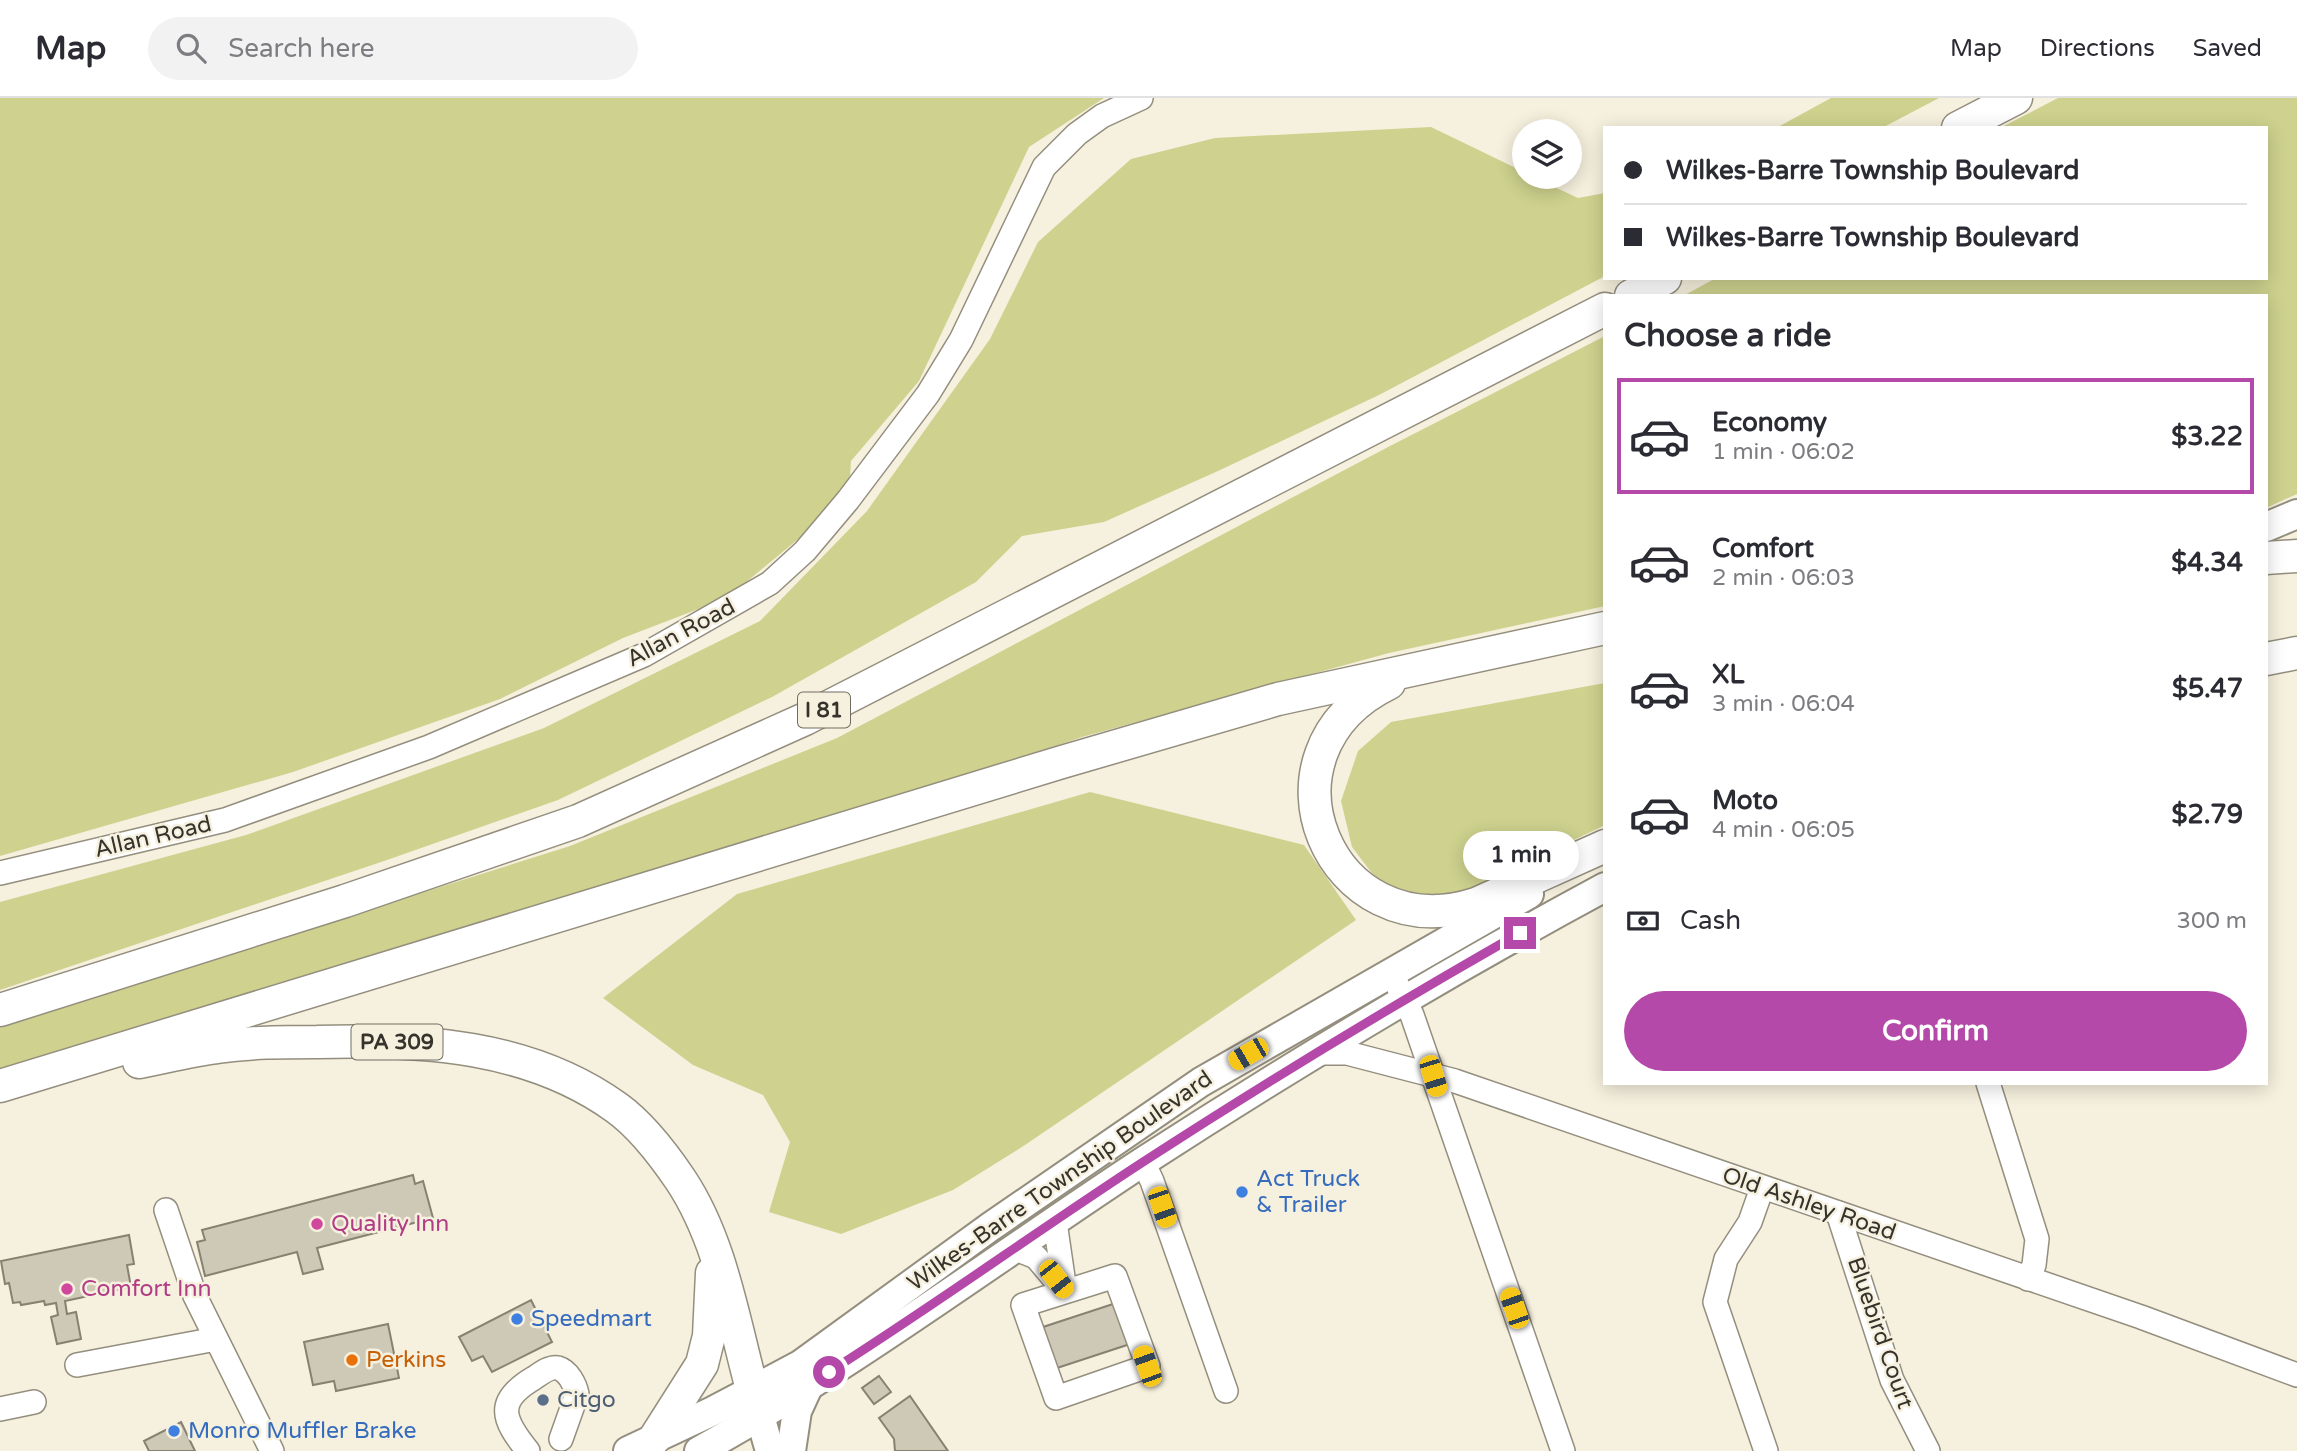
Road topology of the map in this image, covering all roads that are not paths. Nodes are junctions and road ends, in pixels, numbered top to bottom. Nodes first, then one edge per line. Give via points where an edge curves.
1 (1141, 98) edge
2 (2015, 98) edge
3 (1962, 126) edge
4 (1661, 280) edge
5 (1635, 294) edge
6 (1603, 310) edge
7 (2297, 514) edge
8 (2268, 526) edge
9 (2297, 539) edge
10 (2268, 552) edge
11 (2297, 556) edge
12 (2268, 558) edge
13 (1603, 628) edge
14 (2297, 653) edge
15 (2268, 659) edge
16 (1455, 660) junction
17 (1603, 847) edge
18 (1603, 852) edge
19 (0, 873) edge
20 (1603, 888) edge
21 (1391, 972) junction
22 (1404, 999) junction
23 (0, 1010) edge
24 (1316, 1053) junction
25 (1433, 1076) junction
26 (1989, 1085) edge
27 (0, 1088) edge
28 (1143, 1162) junction
29 (1762, 1188) junction
30 (166, 1210) dead end
31 (1838, 1213) junction
32 (1055, 1222) junction
33 (713, 1243) junction
34 (1016, 1249) junction
35 (2028, 1279) junction
36 (1065, 1291) junction
37 (216, 1339) junction
38 (77, 1365) dead end
39 (2297, 1375) edge
40 (809, 1385) junction
41 (1226, 1391) dead end
42 (34, 1402) dead end
43 (756, 1403) junction
44 (0, 1409) edge
45 (565, 1445) edge
46 (641, 1445) edge
47 (272, 1451) edge
48 (528, 1451) edge
49 (699, 1451) edge
50 (770, 1451) edge
51 (791, 1451) edge
52 (1563, 1451) edge
53 (1766, 1451) edge
54 (1928, 1451) edge

1 - 19 street, Allan Road via 1102,116 1044,167 961,340 928,394 840,510 771,583 644,655 429,747 225,820
2 - 3 highway
4 - 5 highway
6 - 23 highway, I 81 via 805,719 579,821
7 - 8 main road
9 - 10 main road
11 - 12 highway
13 - 16 highway
14 - 15 highway
16 - 17 highway via 1364,697 1325,744 1313,780 1315,802 1336,860 1384,901 1408,911 1430,913 1476,904
16 - 27 highway via 1278,699 1062,762
18 - 21 main road, Wilkes-Barre Township Boulevard
20 - 22 main road, Wilkes-Barre Township Boulevard
21 - 22 street
21 - 43 main road, Wilkes-Barre Township Boulevard via 1200,1082 990,1227 800,1365
22 - 24 main road, Wilkes-Barre Township Boulevard
22 - 25 street
24 - 25 street, Old Ashley Road via 1347,1053
24 - 28 main road, Wilkes-Barre Township Boulevard
25 - 29 street, Old Ashley Road
25 - 52 street
26 - 35 street via 2037,1239
27 - 33 highway, PA 309 via 217,1047 373,1040 479,1050 547,1069 619,1110 645,1133 681,1181
28 - 32 main road, Wilkes-Barre Township Boulevard
28 - 41 street
29 - 31 street, Old Ashley Road
29 - 53 street via 1750,1222 1726,1259 1715,1302
30 - 37 street via 195,1296
31 - 35 street, Old Ashley Road
31 - 54 street, Bluebird Court via 1892,1380
32 - 34 main road, Wilkes-Barre Township Boulevard
32 - 36 street
33 - 43 highway, PA 309
33 - 46 highway via 709,1336 702,1364 684,1396
34 - 36 street via 1036,1257
34 - 40 main road, Wilkes-Barre Township Boulevard
35 - 39 street, Old Ashley Road
36 - 36 street via 1023,1305 1056,1398 1147,1366 1115,1276
37 - 38 street
37 - 47 street
40 - 43 main road, Wilkes-Barre Township Boulevard
40 - 51 main road via 797,1411
42 - 44 street
43 - 46 main road, Wilkes-Barre Township Boulevard
43 - 49 main road, Wilkes-Barre Township Boulevard
43 - 50 main road
45 - 48 street via 550,1437
45 - 48 street via 577,1394 567,1374 552,1368 516,1389 506,1404 516,1437

